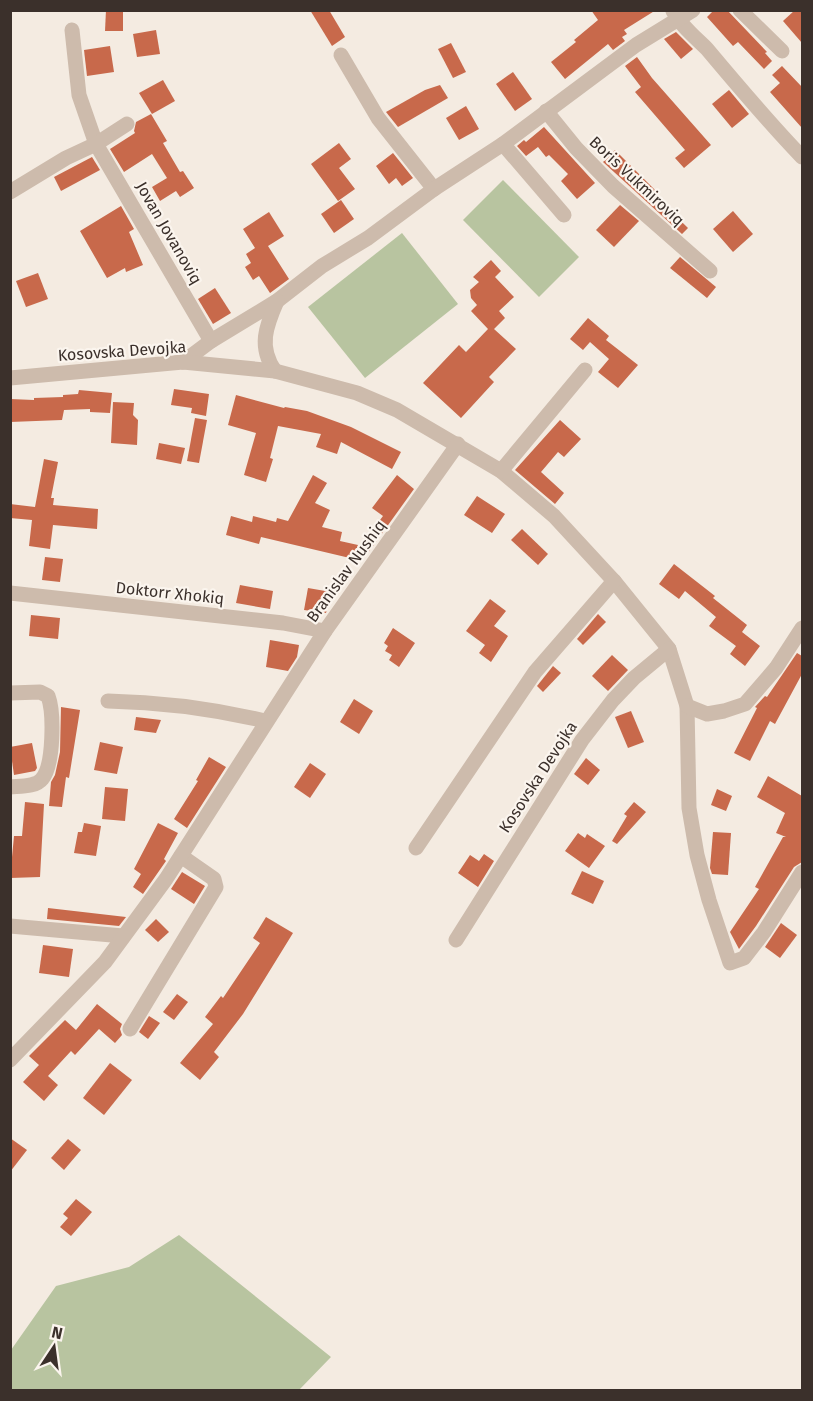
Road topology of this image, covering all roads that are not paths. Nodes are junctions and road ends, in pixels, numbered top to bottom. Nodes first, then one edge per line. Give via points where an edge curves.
1 (693, 10) edge
2 (740, 10) edge
3 (675, 15) edge
4 (72, 30) dead end
5 (782, 51) dead end
6 (341, 56) dead end
7 (546, 111) junction
8 (127, 124) dead end
9 (96, 144) junction
10 (503, 144) junction
11 (802, 157) edge
12 (434, 189) junction
13 (10, 192) edge
14 (564, 215) dead end
15 (710, 271) dead end
16 (277, 301) junction
17 (211, 341) junction
18 (183, 362) junction
19 (585, 370) dead end
20 (275, 371) junction
21 (10, 378) edge
22 (458, 444) junction
23 (501, 471) junction
24 (614, 581) junction
25 (10, 593) edge
26 (802, 628) edge
27 (325, 631) junction
28 (669, 649) junction
29 (10, 693) edge
30 (108, 701) dead end
31 (687, 706) junction
32 (265, 721) junction
33 (10, 787) edge
34 (417, 848) dead end
35 (181, 856) junction
36 (802, 872) edge
37 (10, 926) edge
38 (123, 936) junction
39 (456, 940) dead end
40 (130, 1029) dead end
41 (10, 1060) edge

1 - 3 street
2 - 5 street
3 - 7 street
3 - 11 street
4 - 9 street, Jovan Jovanoviq via 79,95
6 - 12 street via 378,118
7 - 10 street
7 - 15 street, Boris Vukmiroviq via 613,186
8 - 9 street
9 - 13 street
9 - 17 street, Jovan Jovanoviq
10 - 12 street
10 - 14 street
12 - 16 street
16 - 17 street
16 - 20 street via 265,328 267,360
17 - 18 street
18 - 20 street, Kosovska Devojka
18 - 21 street, Kosovska Devojka
19 - 23 street
20 - 22 street, Kosovska Devojka via 357,393
22 - 23 street, Kosovska Devojka
22 - 27 street, Branislav Nushiq
23 - 24 street, Kosovska Devojka via 554,516
24 - 28 street, Kosovska Devojka
24 - 34 street via 535,672
25 - 27 street, Doktorr Xhokiq
26 - 31 street via 776,668 745,704 707,714
27 - 32 street, Branislav Nushiq
28 - 31 street, Kosovska Devojka
28 - 39 street, Kosovska Devojka via 612,700 582,740
29 - 33 street via 40,692 48,696 53,728 42,779 36,784
30 - 32 street via 221,712
31 - 36 street, Kosovska Devojka via 689,808 697,855 730,963 744,958
32 - 35 street, Branislav Nushiq
35 - 38 street, Branislav Nushiq
35 - 40 street via 214,879 216,887
37 - 38 street
38 - 41 street, Branislav Nushiq via 105,962

